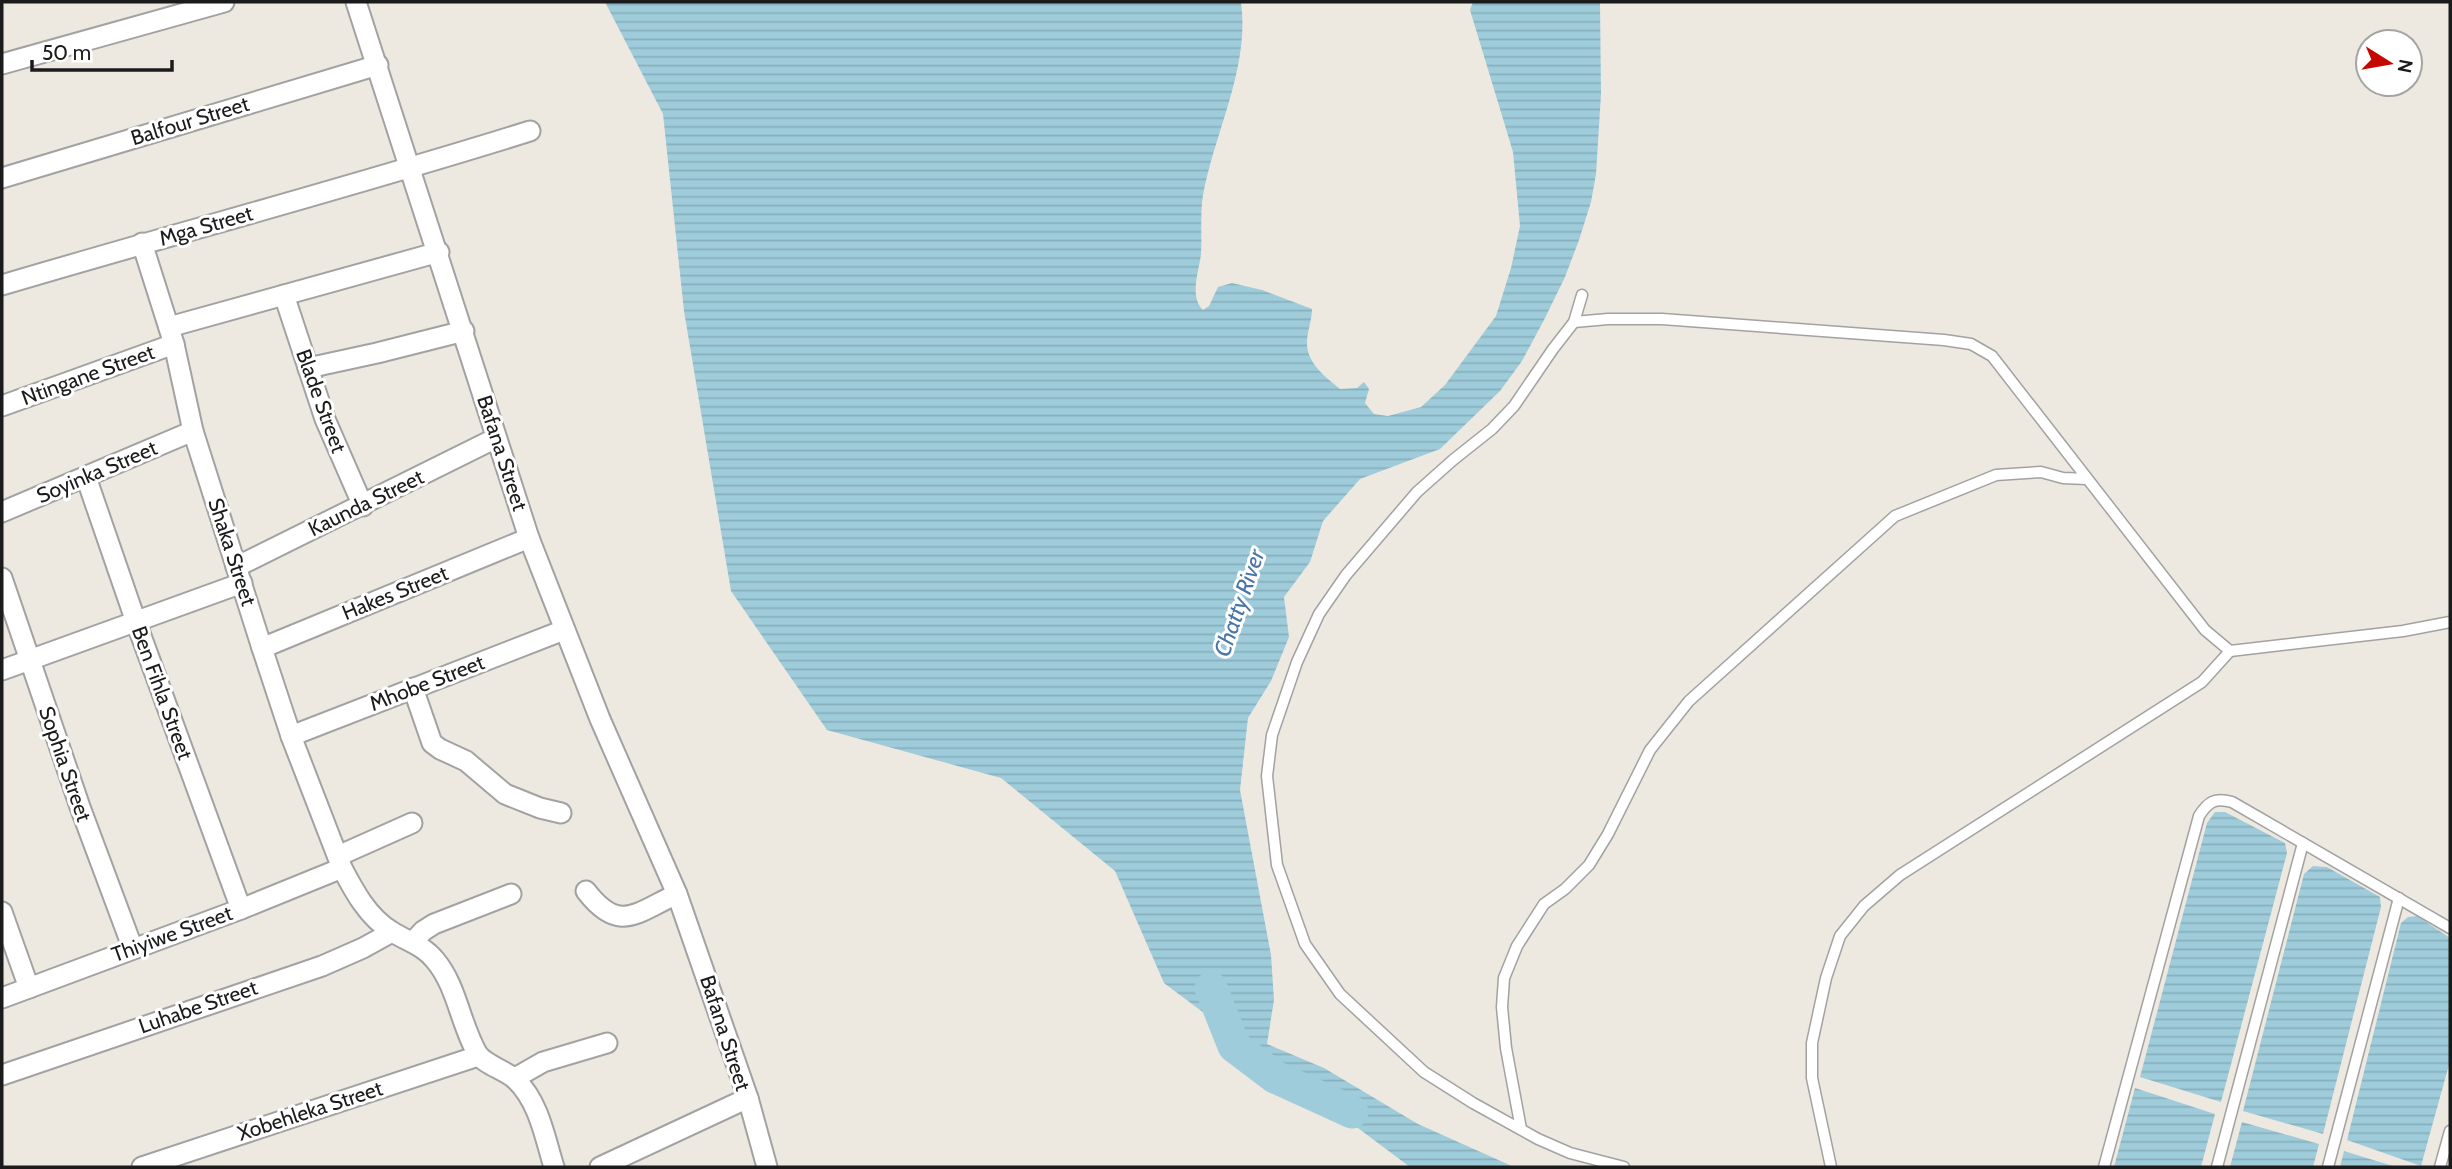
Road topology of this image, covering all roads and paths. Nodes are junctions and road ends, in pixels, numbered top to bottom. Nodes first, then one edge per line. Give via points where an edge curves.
1 (224, 2) edge
2 (356, 2) edge
3 (2, 64) edge
4 (377, 65) junction
5 (530, 131) dead end
6 (411, 169) junction
7 (2, 178) edge
8 (142, 243) junction
9 (439, 253) junction
10 (2, 285) edge
11 (284, 295) junction
12 (1582, 295) dead end
13 (1574, 322) junction
14 (464, 331) junction
15 (171, 336) junction
16 (308, 368) junction
17 (2, 406) edge
18 (193, 431) junction
19 (496, 438) junction
20 (86, 477) junction
21 (2087, 479) junction
22 (363, 506) junction
23 (2, 512) edge
24 (529, 538) junction
25 (239, 575) junction
26 (2, 578) edge
27 (136, 622) junction
28 (2450, 622) edge
29 (564, 630) junction
30 (262, 648) junction
31 (2230, 651) junction
32 (29, 660) junction
33 (2, 670) edge
34 (413, 688) junction
35 (291, 736) junction
36 (561, 813) dead end
37 (412, 823) dead end
38 (2303, 843) junction
39 (340, 862) junction
40 (586, 891) dead end
41 (511, 894) dead end
42 (677, 894) junction
43 (2399, 898) junction
44 (241, 909) junction
45 (2, 912) edge
46 (2450, 928) edge
47 (392, 932) junction
48 (413, 942) junction
49 (133, 949) junction
50 (29, 988) junction
51 (2, 998) edge
52 (607, 1043) dead end
53 (478, 1056) junction
54 (2, 1075) edge
55 (515, 1078) junction
56 (748, 1098) junction
57 (1521, 1129) junction
58 (2450, 1131) edge
59 (142, 1167) edge
60 (554, 1167) edge
61 (600, 1167) edge
62 (767, 1167) edge
63 (1623, 1167) edge
64 (1830, 1167) edge
65 (2104, 1167) edge
66 (2217, 1167) edge
67 (2328, 1167) edge
68 (2440, 1167) edge

1 - 3 street
2 - 4 street, Bafana Street
4 - 6 street, Bafana Street
4 - 7 street, Balfour Street
5 - 6 street, Mga Street
6 - 8 street, Mga Street
6 - 9 street, Bafana Street
8 - 10 street, Mga Street
8 - 15 street, Shaka Street
9 - 11 street, Ntingane Street
9 - 14 street, Bafana Street
11 - 15 street, Ntingane Street
11 - 16 street, Blade Street
12 - 13 lane
13 - 21 lane via 1662,319 1971,344 1992,356
13 - 57 lane via 1514,406 1417,492 1319,614 1272,735 1267,776 1276,865 1305,944 1340,994 1424,1072
14 - 16 street
14 - 19 street, Bafana Street
15 - 17 street, Ntingane Street
15 - 18 street, Shaka Street
16 - 22 street, Blade Street
18 - 20 street, Soyinka Street
18 - 25 street, Shaka Street
19 - 22 street, Kaunda Street
19 - 24 street, Bafana Street
20 - 23 street, Soyinka Street
20 - 27 street, Ben Fihla Street
21 - 31 lane via 2205,629
21 - 57 lane via 2041,472 1996,475 1895,516 1689,701 1650,750 1589,865 1544,904 1517,946 1504,978 1506,1048
22 - 25 street, Kaunda Street
24 - 29 street, Bafana Street
24 - 30 street, Hakes Street
25 - 27 street, Kaunda Street
25 - 30 street, Shaka Street
26 - 32 street, Sophia Street
27 - 32 street, Kaunda Street
27 - 44 street, Ben Fihla Street
28 - 31 lane
29 - 34 street, Mhobe Street
29 - 42 street, Bafana Street
30 - 35 street, Shaka Street
31 - 64 lane via 2202,682 1900,875 1864,905 1840,936 1812,1043 1812,1078
32 - 33 street, Kaunda Street
32 - 49 street, Sophia Street
34 - 35 street, Mhobe Street
34 - 36 street via 432,743 467,761 505,794
35 - 39 street, Shaka Street
37 - 39 street
38 - 43 lane
38 - 65 lane via 2232,802 2210,802 2199,816
38 - 66 lane
39 - 44 street, Thiyiwe Street
39 - 47 street, Shaka Street via 364,904
40 - 42 street via 606,914 616,917
41 - 48 street via 434,924
42 - 56 street, Bafana Street
43 - 46 lane
43 - 67 lane
44 - 49 street, Thiyiwe Street
45 - 50 street
47 - 48 street, Shaka Street
47 - 54 street, Luhabe Street via 321,966
48 - 53 street, Shaka Street via 426,950 448,979
49 - 50 street, Thiyiwe Street
50 - 51 street, Thiyiwe Street
52 - 55 street via 544,1062
53 - 55 street
53 - 59 street, Xobehleka Street
55 - 60 street via 534,1105
56 - 61 street, Bafana Street
56 - 62 street
57 - 63 lane via 1570,1153
58 - 68 lane

